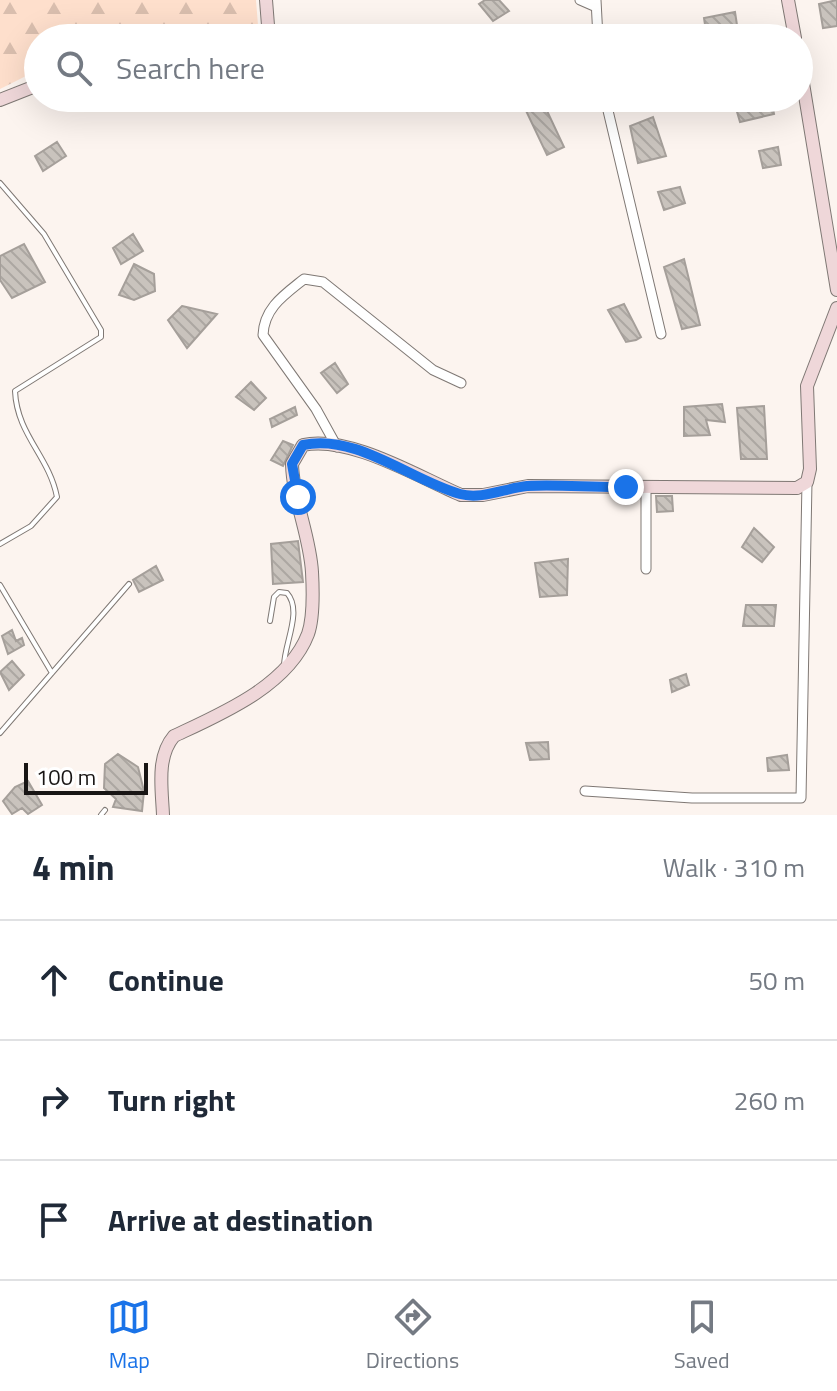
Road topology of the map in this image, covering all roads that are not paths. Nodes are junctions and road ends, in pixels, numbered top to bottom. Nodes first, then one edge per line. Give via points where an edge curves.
1 (266, 0) edge
2 (580, 0) edge
3 (788, 0) edge
4 (596, 4) edge
5 (268, 24) edge
6 (597, 24) edge
7 (792, 24) edge
8 (24, 91) edge
9 (0, 100) edge
10 (608, 112) edge
11 (808, 112) edge
12 (0, 183) edge
13 (837, 290) edge
14 (837, 308) edge
15 (661, 334) dead end
16 (461, 383) dead end
17 (337, 447) junction
18 (807, 482) junction
19 (646, 488) junction
20 (0, 544) edge
21 (646, 569) dead end
22 (129, 584) dead end
23 (0, 585) edge
24 (270, 621) dead end
25 (284, 668) junction
26 (52, 673) junction
27 (0, 733) edge
28 (585, 791) dead end
29 (163, 815) edge

1 - 5 street
2 - 4 street
3 - 7 street
4 - 6 street
8 - 9 street
10 - 15 street
11 - 13 street
12 - 20 lane via 44,234 101,337 15,391 18,420 48,470 57,497 31,526
14 - 18 street via 807,386
16 - 17 street via 433,370 323,282 304,279 271,307 263,335
17 - 19 street via 397,465 461,495 528,486
17 - 25 street via 303,445 292,464 312,571 311,609 309,631
18 - 19 street via 797,488
18 - 28 street via 801,798
19 - 21 street
22 - 26 lane
23 - 26 lane
24 - 25 lane via 274,597 287,593 294,614
25 - 29 street via 234,706 166,744
26 - 27 lane

